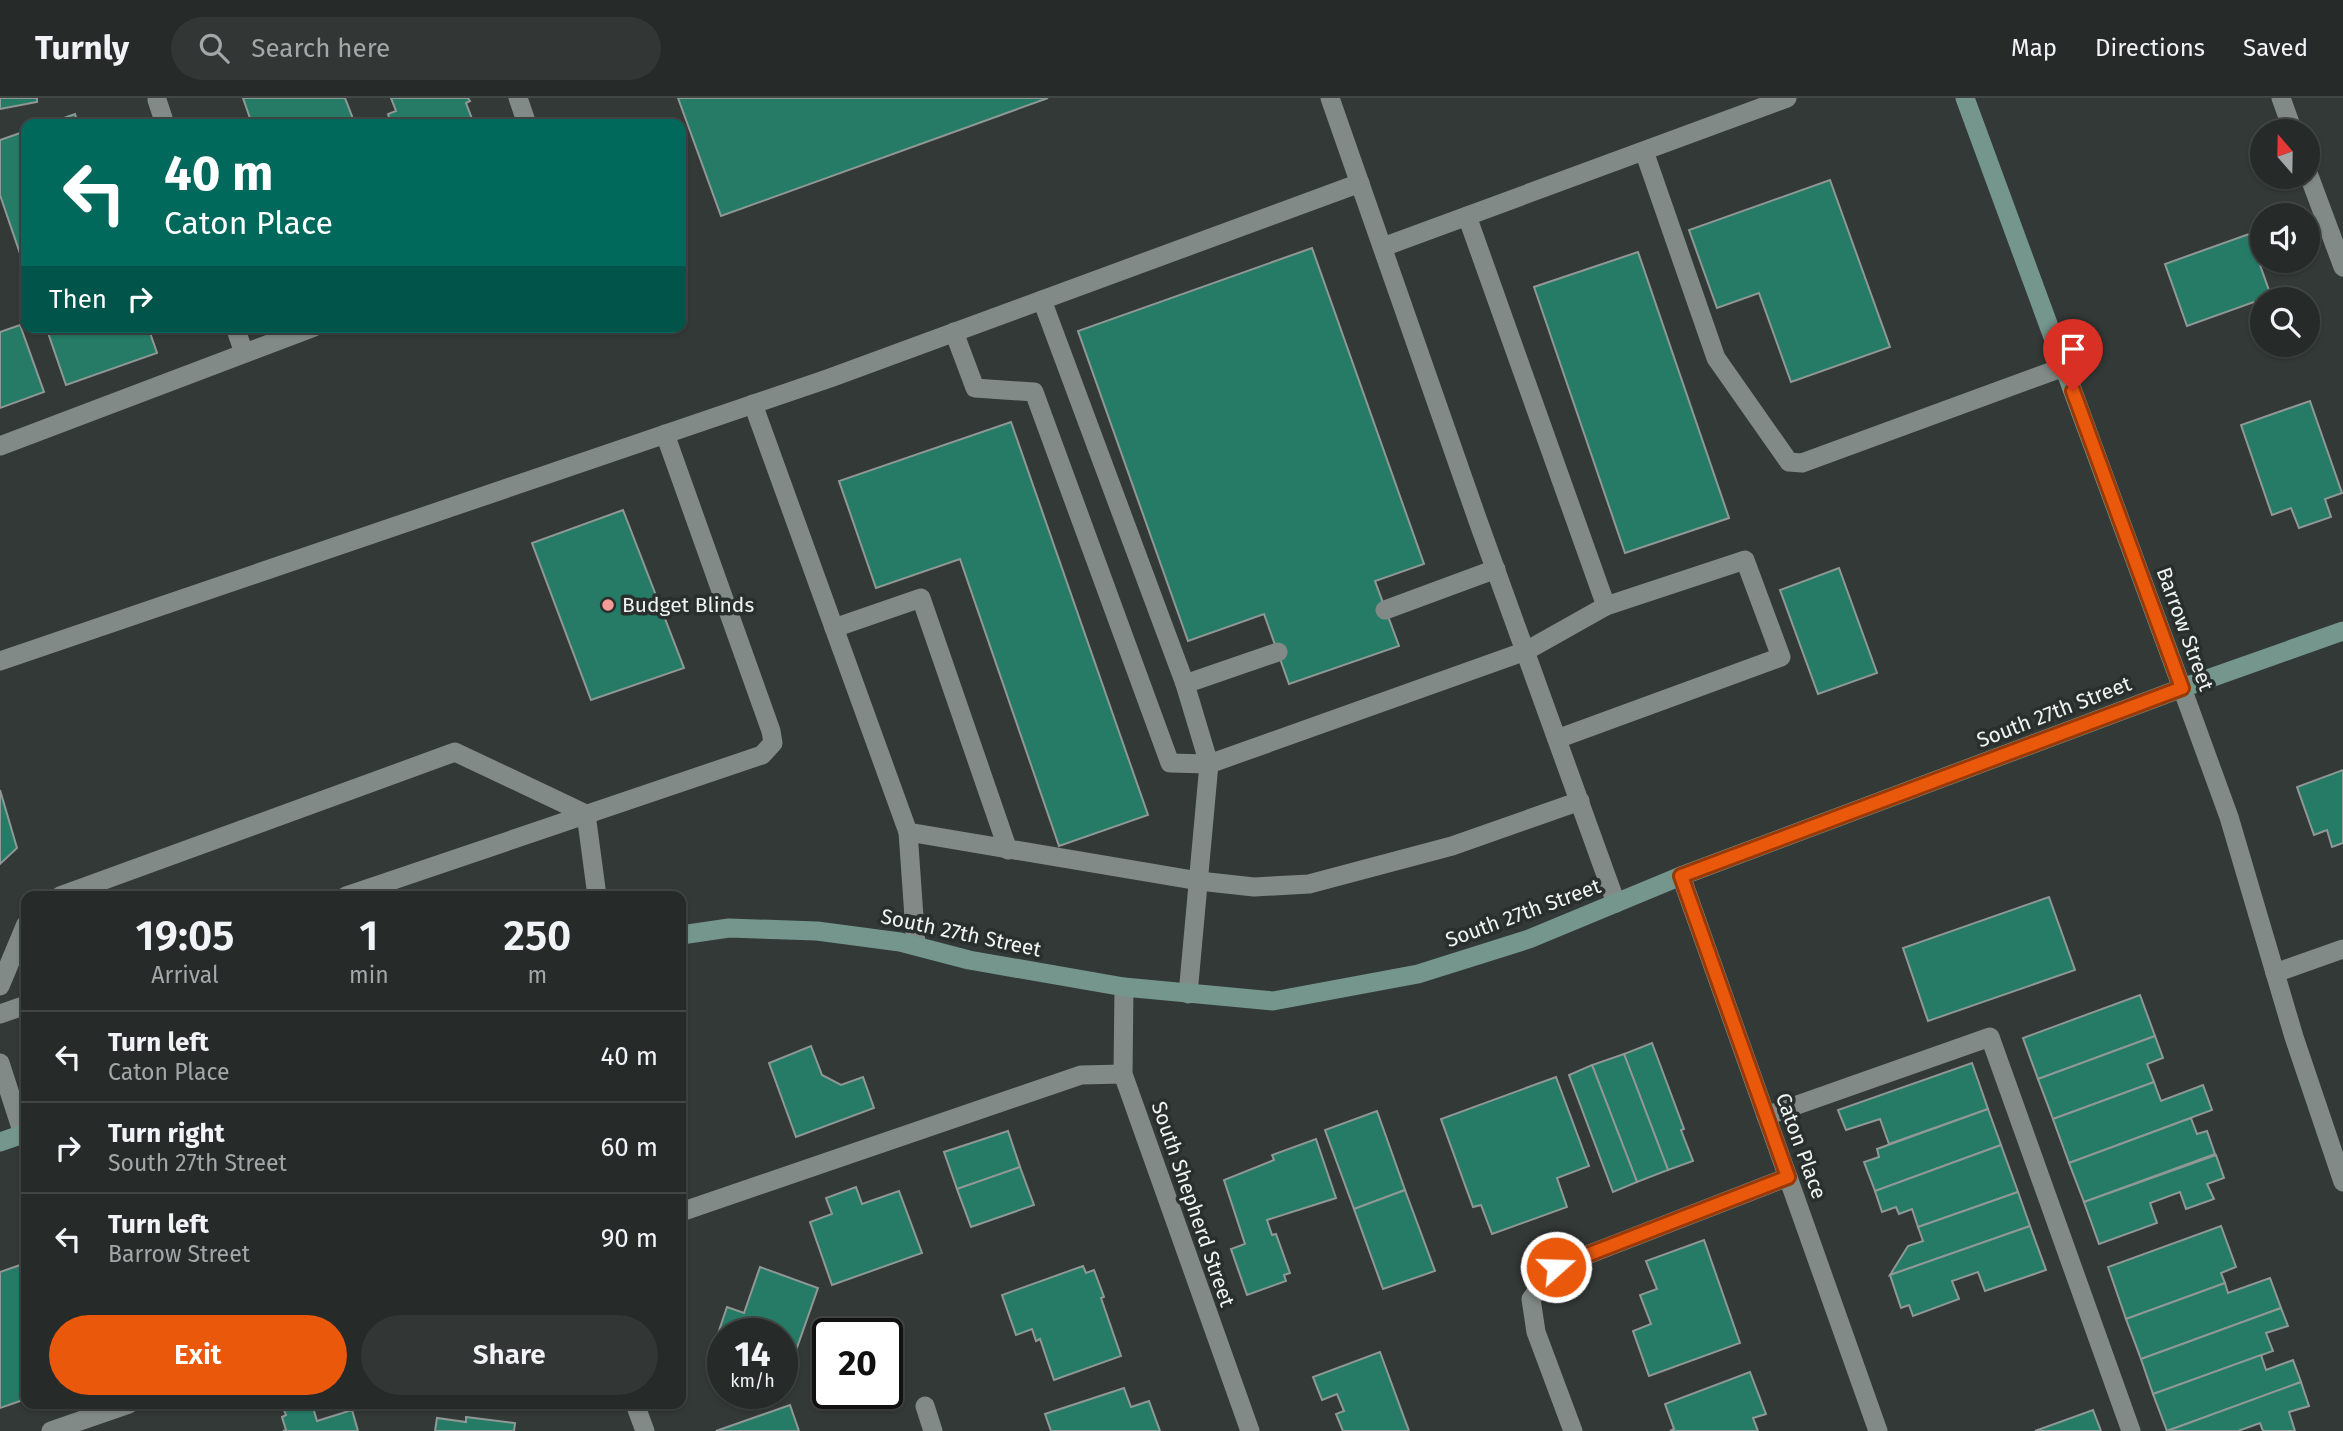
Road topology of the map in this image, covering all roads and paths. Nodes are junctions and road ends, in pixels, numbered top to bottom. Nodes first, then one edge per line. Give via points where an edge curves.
1 (518, 98) edge
2 (1330, 98) edge
3 (1787, 98) edge
4 (1965, 98) edge
5 (2281, 98) edge
6 (157, 100) dead end
7 (163, 119) edge
8 (525, 119) edge
9 (2289, 119) edge
10 (1644, 151) junction
11 (1360, 183) junction
12 (2314, 189) edge
13 (1467, 216) junction
14 (1383, 247) junction
15 (2343, 267) edge
16 (1042, 300) junction
17 (954, 332) junction
18 (238, 333) edge
19 (298, 333) edge
20 (244, 353) junction
21 (2064, 367) junction
22 (753, 404) junction
23 (665, 434) junction
24 (0, 446) edge
25 (1496, 569) junction
26 (1606, 606) junction
27 (1385, 610) dead end
28 (834, 628) junction
29 (2343, 631) edge
30 (1526, 650) junction
31 (1278, 652) dead end
32 (0, 660) edge
33 (1185, 684) junction
34 (2182, 688) junction
35 (1557, 739) junction
36 (1209, 764) junction
37 (1580, 801) junction
38 (586, 814) junction
39 (908, 832) junction
40 (1008, 850) junction
41 (1681, 876) junction
42 (1199, 881) junction
43 (74, 891) edge
44 (361, 891) edge
45 (596, 891) edge
46 (1616, 903) junction
47 (686, 934) edge
48 (21, 936) edge
49 (916, 945) junction
50 (2343, 949) edge
51 (2275, 973) junction
52 (0, 986) edge
53 (1124, 987) junction
54 (1188, 994) junction
55 (21, 1007) edge
56 (0, 1014) edge
57 (0, 1063) edge
58 (1123, 1074) junction
59 (1766, 1116) junction
60 (21, 1124) edge
61 (21, 1134) edge
62 (0, 1142) edge
63 (1788, 1177) junction
64 (2343, 1182) edge
65 (686, 1210) edge
66 (925, 1406) dead end
67 (115, 1409) edge
68 (637, 1409) edge
69 (51, 1431) edge
70 (645, 1431) edge
71 (933, 1431) edge
72 (1250, 1431) edge
73 (1573, 1431) edge
74 (1878, 1431) edge
75 (2131, 1431) edge

1 - 8 street
2 - 11 street
3 - 10 street
4 - 21 main road, Barrow Street
5 - 9 street
6 - 7 street
10 - 13 street
10 - 21 street via 1716,358 1789,462 1802,463
11 - 14 street
11 - 16 street
12 - 15 street
13 - 14 street
13 - 26 street
14 - 25 street
16 - 17 street
16 - 33 street
17 - 22 street
17 - 36 street via 975,387 1034,392 1170,763
18 - 20 street
19 - 20 street
20 - 24 street
21 - 34 main road, Barrow Street
22 - 23 street
22 - 28 street
23 - 32 street
23 - 38 street via 772,743 762,755
25 - 27 street
25 - 30 street
26 - 30 street
26 - 35 street via 1745,560 1781,657
28 - 39 street
28 - 40 street via 921,598
29 - 34 main road, South 27th Street
30 - 35 street
30 - 36 street
31 - 33 street
33 - 36 street
34 - 41 main road, South 27th Street
34 - 51 street, Barrow Street via 2229,817
35 - 37 street
36 - 42 street
37 - 42 street via 1452,846 1309,884 1254,887
37 - 46 street
38 - 43 street via 455,752
38 - 44 street
38 - 45 street
39 - 40 street
39 - 49 street
40 - 42 street
41 - 46 main road, South 27th Street
41 - 59 street, Caton Place
42 - 54 street
46 - 54 main road, South 27th Street via 1529,939 1418,974 1273,1001
47 - 49 main road, South 27th Street via 729,928 817,931
48 - 52 street
49 - 53 main road, South 27th Street via 970,960
50 - 51 street
51 - 64 street, Barrow Street
53 - 54 main road, South 27th Street
53 - 58 street, South Shepherd Street
55 - 56 street
57 - 60 street
58 - 65 street via 1081,1075
58 - 72 street, South Shepherd Street
59 - 63 street, Caton Place
59 - 75 street via 1990,1037
61 - 62 main road
63 - 73 street via 1556,1267 1531,1299 1536,1332
63 - 74 street, Caton Place
66 - 71 street
67 - 69 street
68 - 70 street

